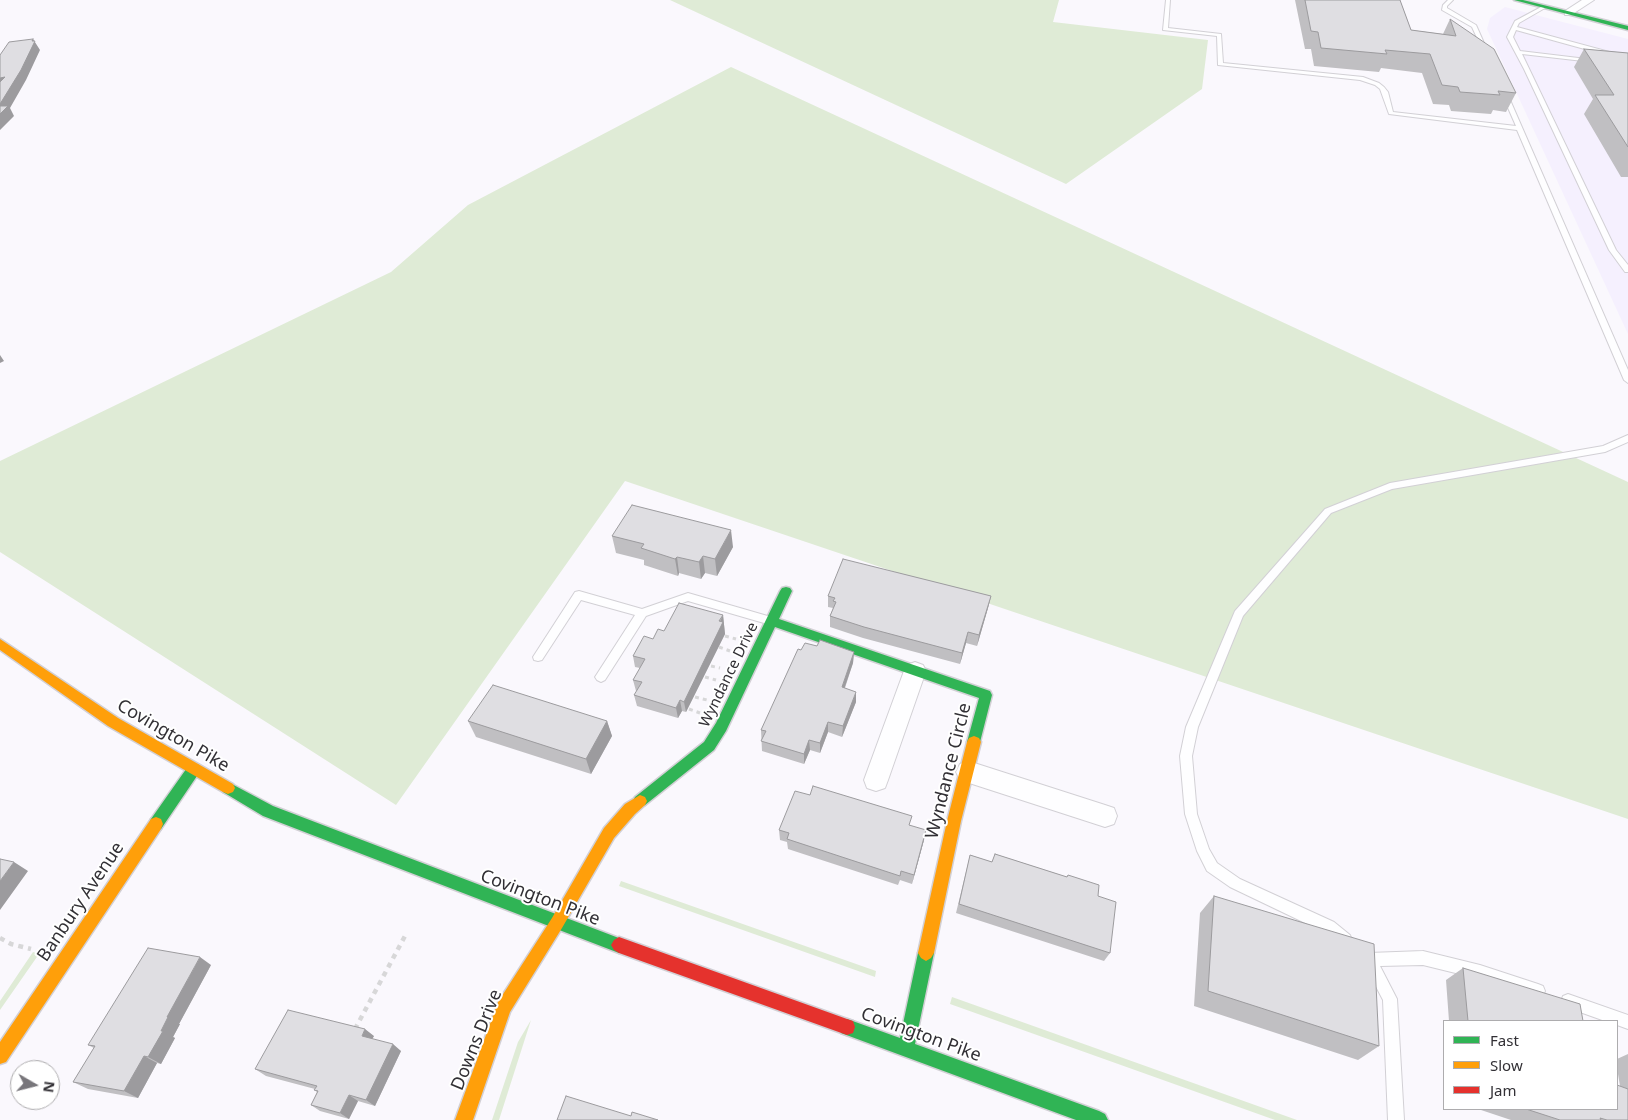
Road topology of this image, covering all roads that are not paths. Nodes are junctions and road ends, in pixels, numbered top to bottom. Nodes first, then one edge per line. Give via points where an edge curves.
1 (1168, 0) edge
2 (1451, 0) edge
3 (1517, 0) edge
4 (1589, 0) edge
5 (1543, 6) junction
6 (1568, 13) junction
7 (1514, 28) junction
8 (1628, 28) edge
9 (1518, 52) junction
10 (1489, 56) edge
11 (1626, 58) edge
12 (1501, 83) edge
13 (1520, 128) junction
14 (1628, 270) edge
15 (1628, 380) edge
16 (1628, 438) edge
17 (786, 591) dead end
18 (642, 612) junction
19 (772, 621) junction
20 (0, 644) edge
21 (538, 657) dead end
22 (915, 671) junction
23 (601, 677) dead end
24 (194, 769) junction
25 (968, 772) junction
26 (876, 780) dead end
27 (1105, 816) dead end
28 (556, 923) junction
29 (1362, 954) junction
30 (1628, 1022) edge
31 (906, 1049) junction
32 (0, 1056) edge
33 (464, 1120) edge
34 (1099, 1120) edge
35 (1396, 1120) edge

1 - 13 lane via 1165,29 1219,36 1220,64 1361,78 1377,84 1386,92 1391,113
2 - 10 lane via 1444,9 1474,26
3 - 5 street
4 - 6 street
5 - 6 street
5 - 7 lane via 1517,22
6 - 8 street
7 - 9 lane via 1510,37
7 - 11 lane
9 - 11 lane via 1592,60
9 - 14 lane via 1613,250
12 - 13 lane
13 - 15 lane
16 - 29 lane via 1605,450 1390,486 1328,511 1239,614 1192,727 1186,756 1192,814 1202,851 1212,867 1235,884 1329,927
17 - 19 street, Wyndance Drive
18 - 19 lane via 688,596
18 - 21 lane via 579,595
18 - 23 lane
19 - 22 street, Wyndance Circle
19 - 28 street, Wyndance Drive via 709,746 630,809 594,857
20 - 24 street, Covington Pike via 113,722
22 - 25 street, Wyndance Circle via 986,695
22 - 26 street
24 - 28 street, Covington Pike via 268,811
24 - 32 street, Banbury Avenue
25 - 27 street
25 - 31 street, Wyndance Circle via 954,821
28 - 31 street, Covington Pike
28 - 33 street, Downs Drive via 504,1008
29 - 30 lane via 1423,958 1480,972
29 - 35 lane via 1390,999
31 - 34 street, Covington Pike

